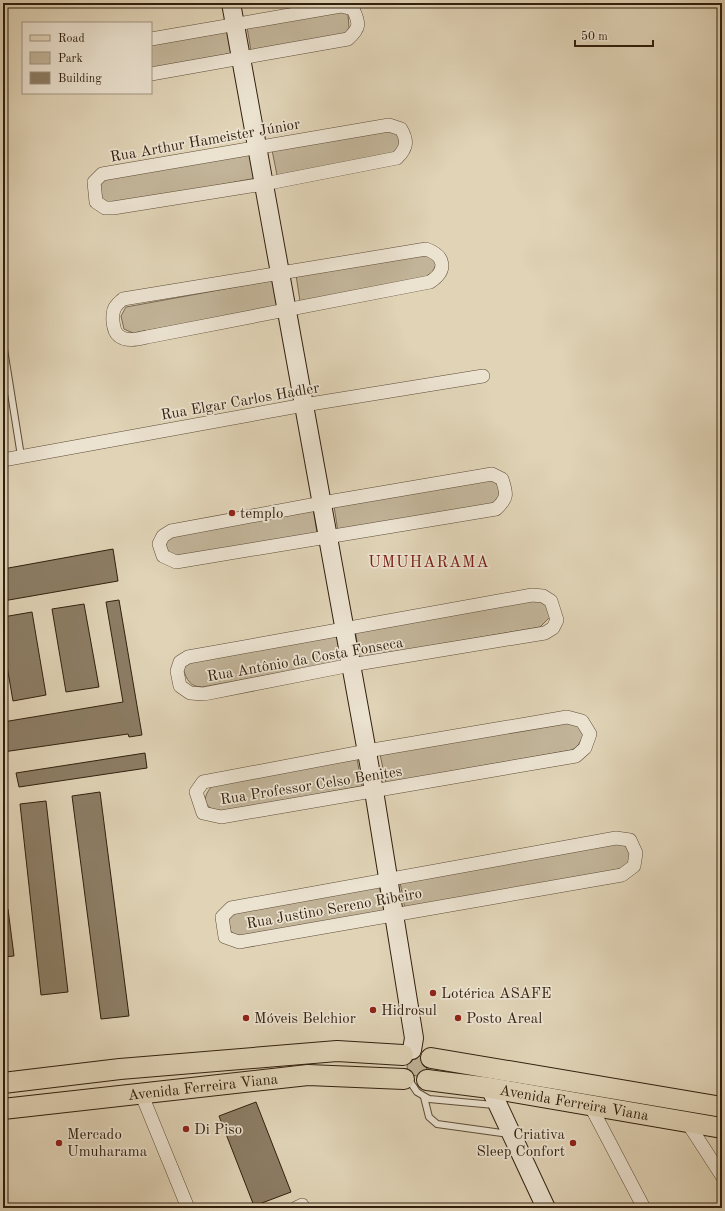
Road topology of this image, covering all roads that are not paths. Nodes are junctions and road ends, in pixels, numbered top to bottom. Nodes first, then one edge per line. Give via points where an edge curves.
1 (231, 3) edge
2 (235, 24) junction
3 (152, 39) edge
4 (241, 57) junction
5 (152, 74) edge
6 (257, 148) junction
7 (264, 184) junction
8 (280, 273) junction
9 (287, 310) junction
10 (3, 343) edge
11 (483, 376) dead end
12 (304, 405) junction
13 (21, 456) junction
14 (3, 460) edge
15 (322, 503) junction
16 (328, 537) junction
17 (345, 629) junction
18 (351, 665) junction
19 (367, 751) junction
20 (374, 791) junction
21 (389, 878) junction
22 (393, 914) junction
23 (416, 1050) junction
24 (3, 1083) edge
25 (416, 1085) junction
26 (479, 1090) junction
27 (141, 1093) junction
28 (465, 1102) junction
29 (590, 1105) junction
30 (499, 1106) junction
31 (722, 1106) edge
32 (3, 1109) edge
33 (687, 1122) junction
34 (722, 1128) edge
35 (512, 1135) junction
36 (722, 1176) edge
37 (188, 1208) edge
38 (546, 1208) edge
39 (644, 1208) edge

1 - 2 street
2 - 3 street
2 - 4 street
2 - 4 street via 342,6 353,9 358,21 356,32 348,39
4 - 5 street
4 - 6 street
6 - 7 street
6 - 7 street, Rua Arthur Hameister Júnior via 389,125 401,129 406,139 404,151 397,158
6 - 7 street, Rua Arthur Hameister Júnior via 102,174 94,182 96,202 105,208 113,208
7 - 8 street
8 - 9 street
8 - 9 street via 426,249 435,252 442,267 439,276 430,282
8 - 9 street via 123,299 113,313 115,330 119,336 130,340
9 - 12 street
10 - 13 lane
11 - 12 street, Rua Elgar Carlos Hadler
12 - 13 street, Rua Elgar Carlos Hadler
12 - 15 street
13 - 14 street, Rua Elgar Carlos Hadler
15 - 16 street
15 - 16 street via 171,531 163,536 159,544 163,556 176,562
15 - 16 street via 492,474 502,479 507,493 496,509
16 - 17 street
17 - 18 street
17 - 18 street, Rua Antônio da Costa Fonseca via 188,656 180,662 177,671 180,686 190,693 204,694
17 - 18 street, Rua Antônio da Costa Fonseca via 532,595 551,600 557,620 553,628 545,633
18 - 19 street
19 - 20 street
19 - 20 street, Rua Professor Celso Benites via 203,782 196,792 203,812 221,818
19 - 20 street, Rua Professor Celso Benites via 567,717 582,721 590,734 585,748 576,756
20 - 21 street
21 - 22 street
21 - 22 street, Rua Justino Sereno Ribeiro via 231,908 222,918 225,937 239,942
21 - 22 street, Rua Justino Sereno Ribeiro via 616,838 630,840 636,853 634,866 622,875
22 - 23 street
23 - 24 main road, Avenida Ferreira Viana via 337,1051 120,1069
23 - 25 main road via 433,1062 432,1072
23 - 25 main road via 398,1064 399,1070
23 - 31 main road, Avenida Ferreira Viana
25 - 26 main road, Avenida Ferreira Viana
25 - 27 main road, Avenida Ferreira Viana via 308,1075
25 - 28 lane via 432,1100
25 - 35 lane via 429,1117 438,1124
26 - 28 lane
26 - 29 main road, Avenida Ferreira Viana
26 - 30 street
27 - 32 main road, Avenida Ferreira Viana
27 - 37 street
28 - 30 lane
29 - 33 main road, Avenida Ferreira Viana
29 - 39 street
30 - 35 street
33 - 34 main road, Avenida Ferreira Viana
33 - 36 street
35 - 38 street

